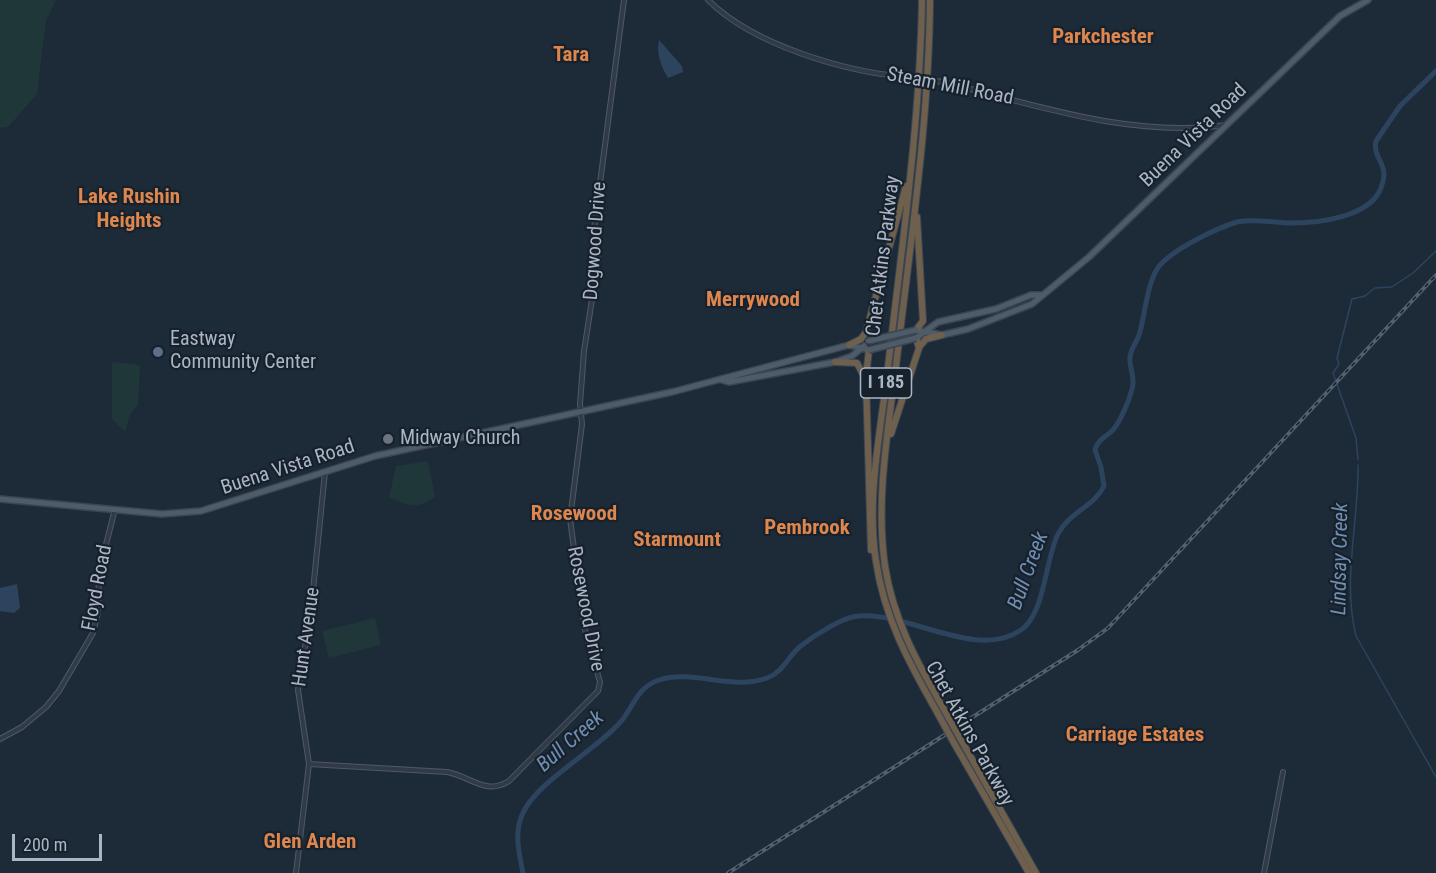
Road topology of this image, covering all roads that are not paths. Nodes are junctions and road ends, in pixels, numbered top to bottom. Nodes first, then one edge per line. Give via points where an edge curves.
1 (624, 0) edge
2 (708, 0) edge
3 (922, 0) edge
4 (930, 0) edge
5 (1368, 0) edge
6 (1226, 125) junction
7 (1206, 127) junction
8 (1216, 134) junction
9 (920, 164) junction
10 (911, 168) junction
11 (1041, 295) junction
12 (926, 331) junction
13 (916, 334) junction
14 (942, 334) junction
15 (849, 345) junction
16 (919, 348) junction
17 (866, 349) junction
18 (836, 362) junction
19 (722, 380) junction
20 (866, 380) junction
21 (582, 411) junction
22 (886, 452) junction
23 (325, 471) junction
24 (0, 499) edge
25 (115, 509) junction
26 (882, 597) junction
27 (940, 710) junction
28 (0, 739) edge
29 (309, 764) junction
30 (1283, 772) dead end
31 (296, 873) edge
32 (1029, 873) edge
33 (1036, 873) edge
34 (1264, 873) edge

1 - 21 street, Dogwood Drive via 594,229 598,261 584,351
2 - 7 street, Steam Mill Road, bridge via 730,18 784,45 850,68 943,82 1067,114 1155,128
3 - 10 highway, Chet Atkins Parkway / I 185 via 920,83
4 - 9 highway, Chet Atkins Parkway / I 185 via 928,96
5 - 6 main road, Buena Vista Road via 1340,16
6 - 7 street, Steam Mill Road
6 - 8 main road, Buena Vista Road
7 - 8 street
8 - 11 main road, Buena Vista Road via 1089,257
9 - 13 highway via 917,216 923,321
9 - 22 highway, Chet Atkins Parkway / I 185
10 - 15 highway via 866,332
10 - 26 highway, Chet Atkins Parkway / I 185 via 874,501 875,552
11 - 12 main road, Buena Vista Road via 938,322
11 - 14 main road, Buena Vista Road via 1010,314
12 - 13 main road, Buena Vista Road
12 - 14 main road, Buena Vista Road
13 - 16 highway
13 - 17 main road, Buena Vista Road, bridge
13 - 17 main road, Buena Vista Road, bridge via 868,342
14 - 16 highway via 926,339
15 - 17 main road, Buena Vista Road
15 - 19 main road, Buena Vista Road
16 - 22 highway
17 - 18 main road, Buena Vista Road
17 - 20 highway
18 - 19 main road, Buena Vista Road via 729,382
18 - 20 highway via 857,363
19 - 21 main road, Buena Vista Road
20 - 26 highway via 870,438 868,529
21 - 23 main road, Buena Vista Road via 377,455
21 - 29 street, Rosewood Drive via 570,532 585,630 600,682 598,691 509,781 492,788 447,772
22 - 27 highway, Chet Atkins Parkway / I 185 via 881,522 892,600 907,643
23 - 25 main road, Buena Vista Road via 201,511 162,514
23 - 29 street, Hunt Avenue via 314,590 298,690
24 - 25 main road, Buena Vista Road
25 - 28 street, Floyd Road via 99,572 93,633 46,707
26 - 27 highway, Chet Atkins Parkway / I 185 via 898,641
27 - 32 highway, Chet Atkins Parkway / I 185, bridge via 954,743
27 - 33 highway, Chet Atkins Parkway / I 185, bridge via 960,738
29 - 31 street, Hunt Avenue
30 - 34 street

